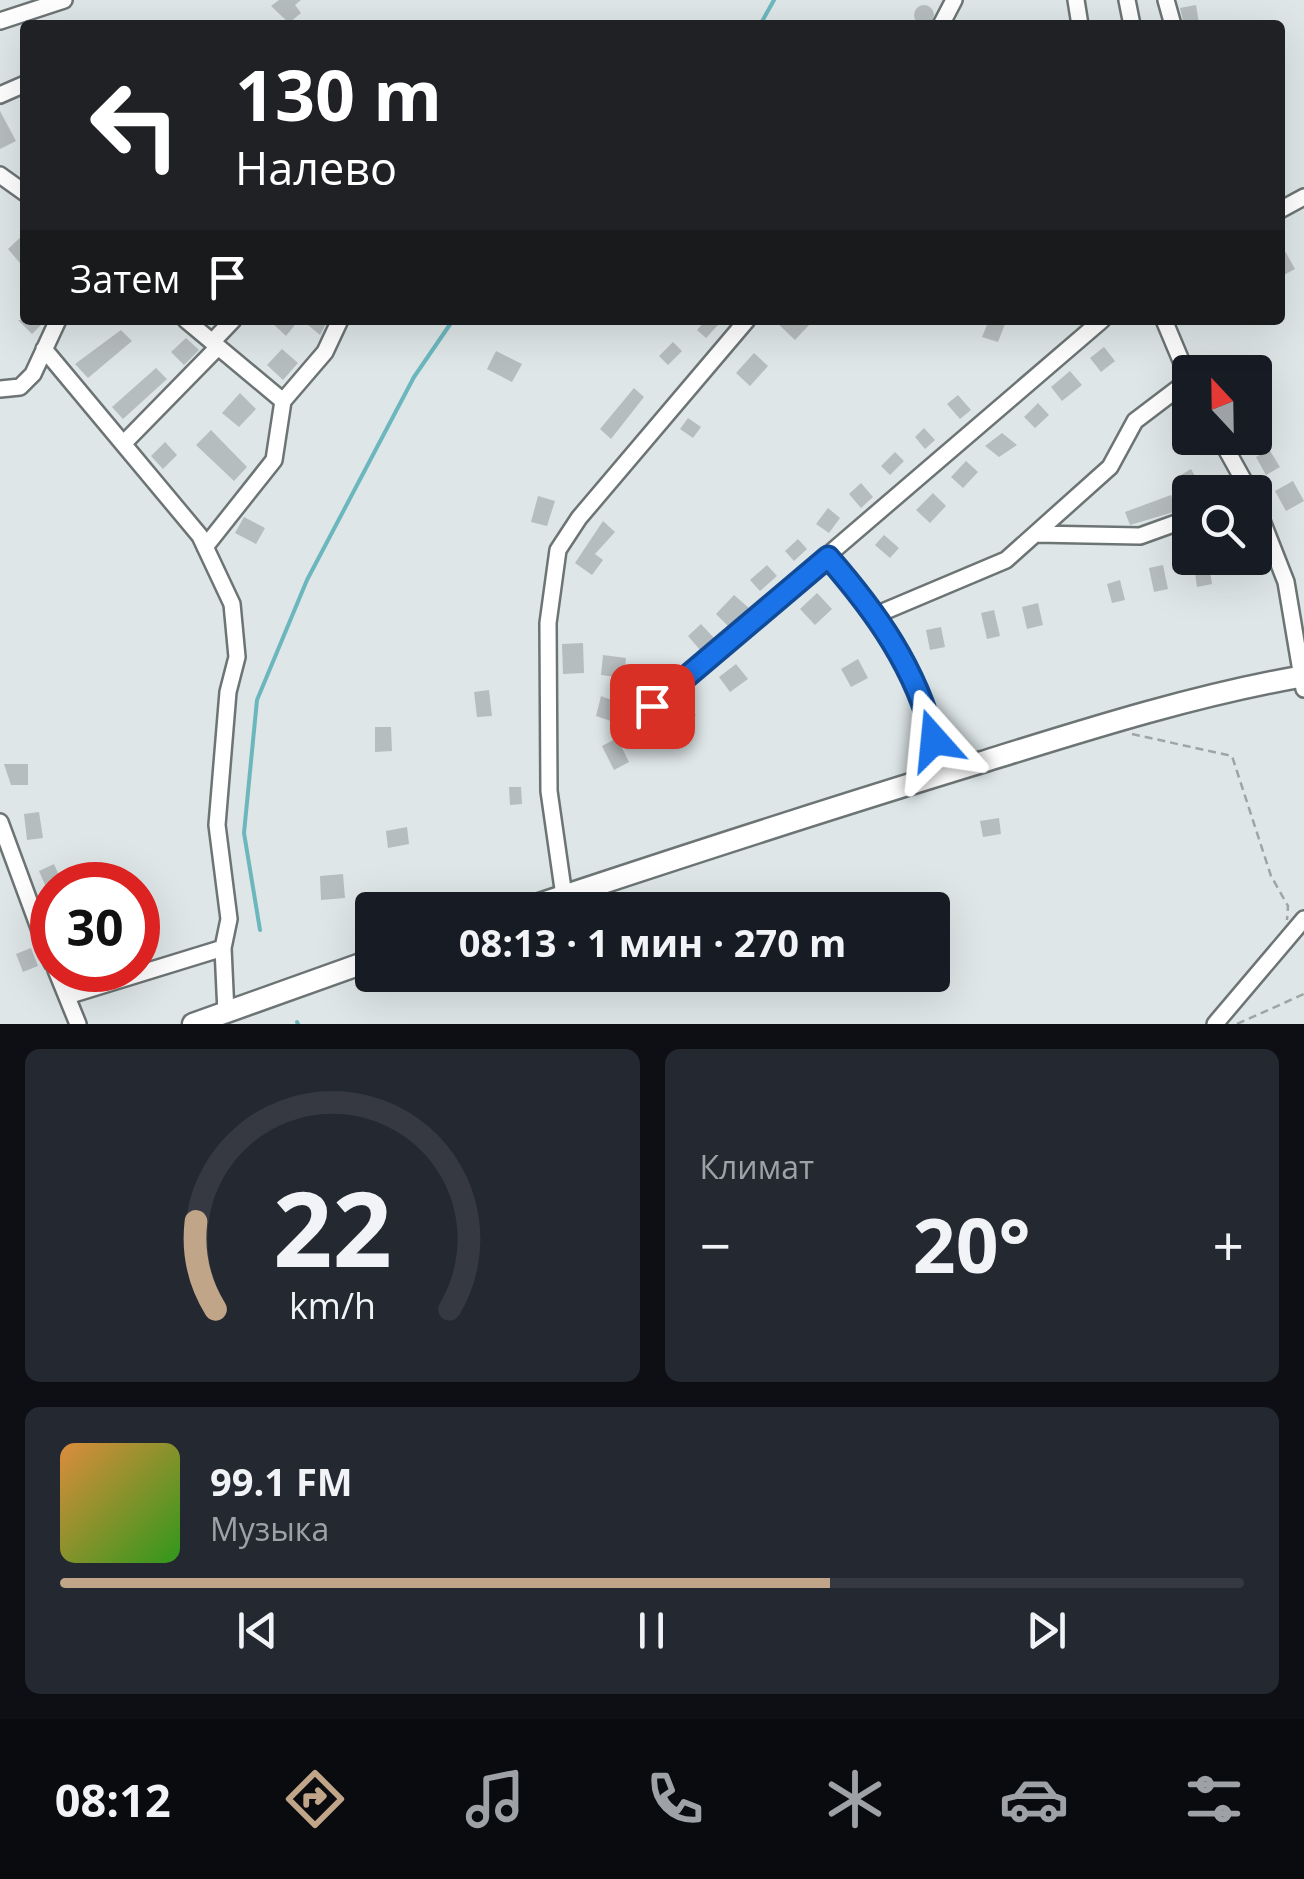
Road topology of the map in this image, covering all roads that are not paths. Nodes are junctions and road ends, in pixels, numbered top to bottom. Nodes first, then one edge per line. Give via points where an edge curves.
1 (64, 0) edge
2 (0, 21) edge
3 (56, 325) edge
4 (192, 325) edge
5 (228, 325) edge
6 (338, 325) edge
7 (743, 325) edge
8 (1166, 325) edge
9 (1082, 328) edge
10 (215, 344) junction
11 (44, 349) junction
12 (1178, 355) edge
13 (0, 389) edge
14 (1172, 394) edge
15 (282, 402) junction
16 (124, 443) junction
17 (1172, 524) edge
18 (1036, 534) junction
19 (1272, 546) edge
20 (205, 547) junction
21 (828, 557) junction
22 (878, 614) junction
23 (1303, 681) edge
24 (652, 706) dead end
25 (942, 774) junction
26 (0, 822) edge
27 (563, 892) edge
28 (576, 892) edge
29 (30, 903) edge
30 (1304, 920) edge
31 (223, 948) junction
32 (355, 966) edge
33 (64, 992) edge
34 (66, 996) junction
35 (226, 1013) junction
36 (78, 1024) edge
37 (192, 1024) edge
38 (1214, 1024) edge

1 - 2 street
3 - 11 street
4 - 10 street
5 - 10 street
6 - 15 street via 325,352
7 - 27 street via 558,550 548,624 549,790
8 - 12 street
9 - 21 street
10 - 15 street
10 - 16 street
11 - 13 street via 20,388
11 - 16 street
14 - 18 street via 1136,421 1110,467
15 - 20 street via 274,460
16 - 20 street
17 - 18 street via 1140,536
18 - 22 street via 1006,560
19 - 23 street via 1286,582
20 - 31 street via 232,604 237,657 217,825 229,919
21 - 22 street
21 - 24 street
22 - 25 street via 925,705
23 - 25 main road via 1109,724
25 - 28 main road
26 - 29 street
30 - 38 street
31 - 34 street
31 - 35 street
32 - 35 main road
33 - 34 street
34 - 36 street
35 - 37 main road

